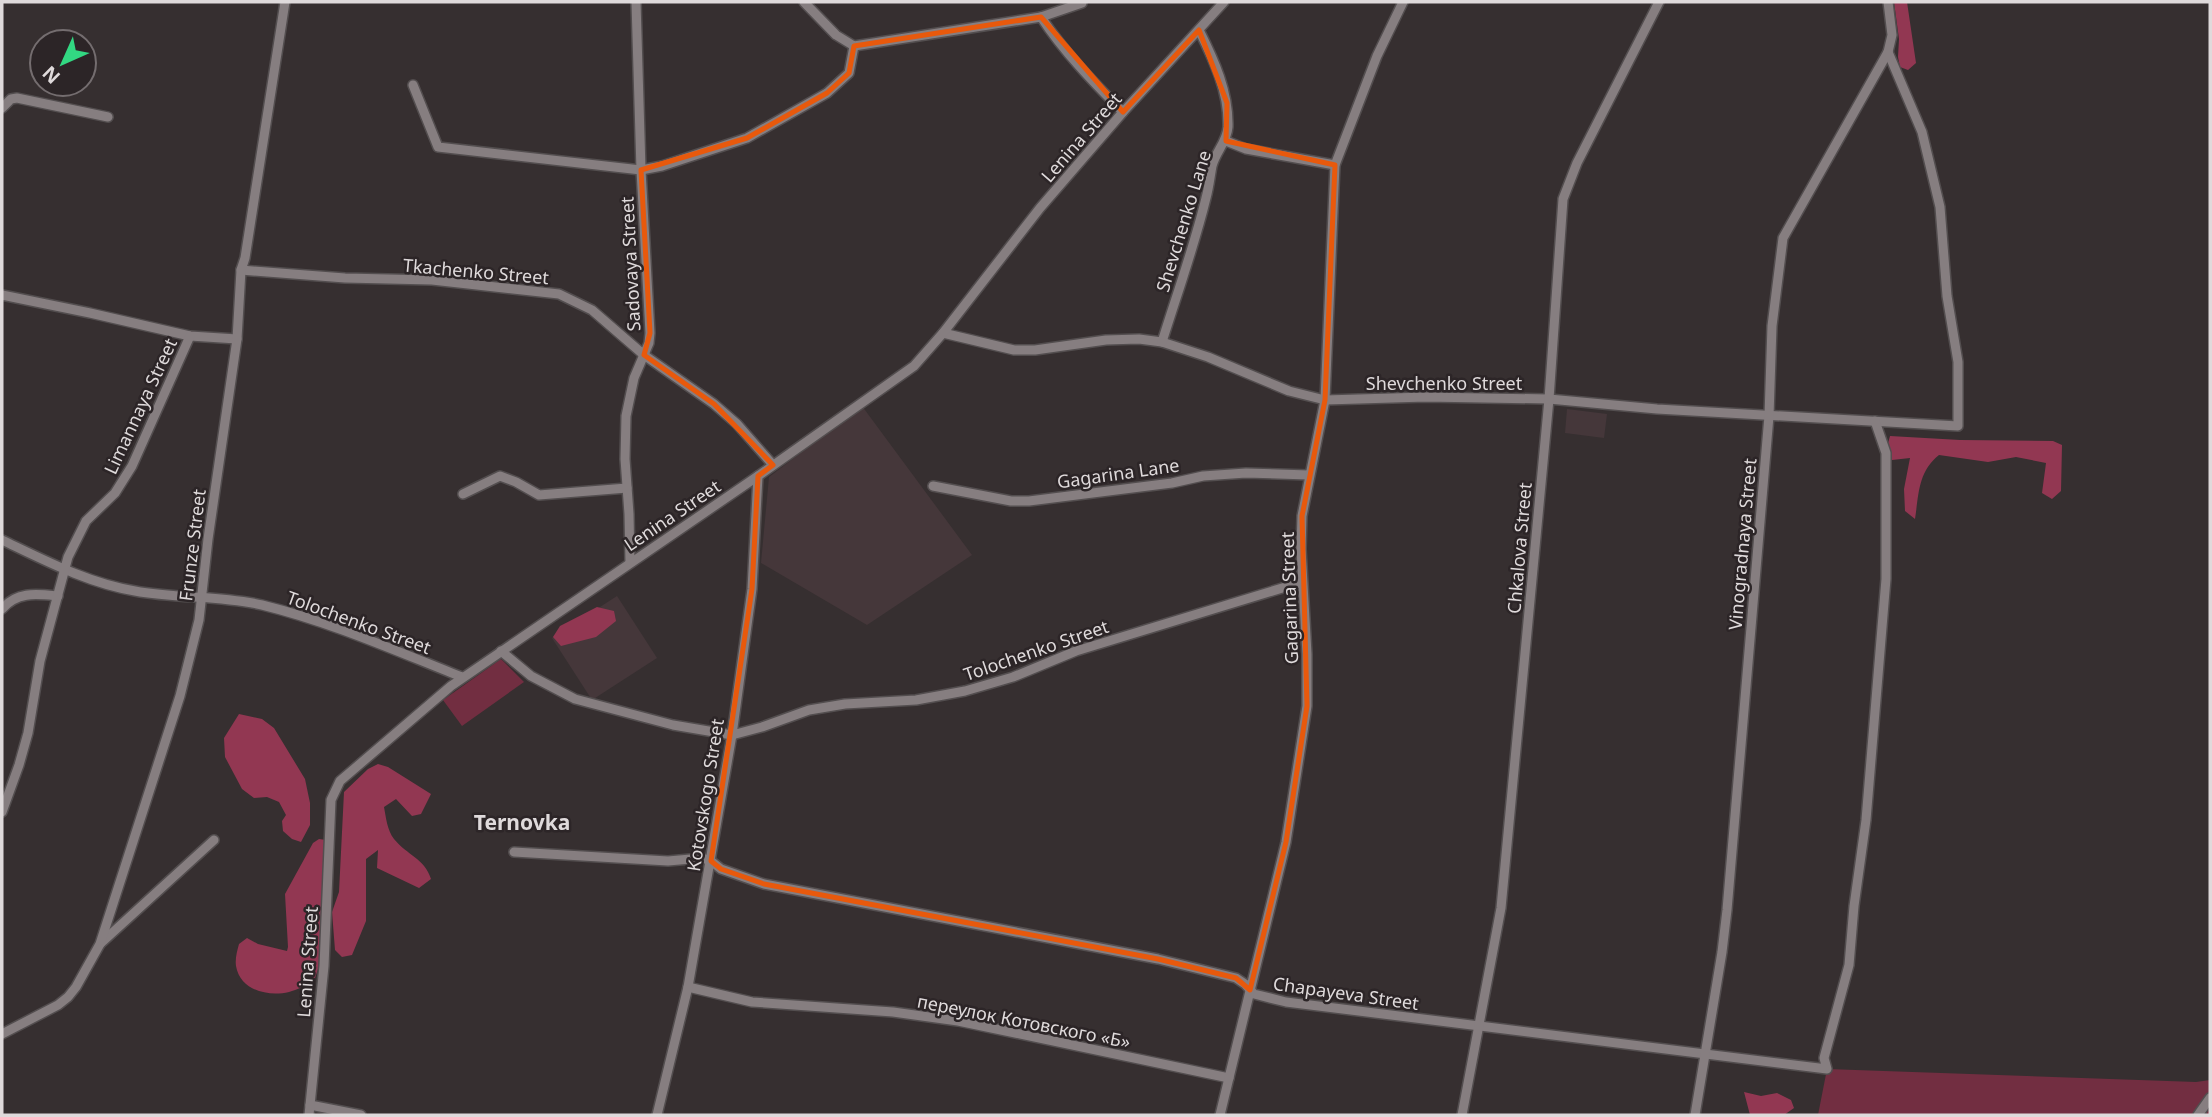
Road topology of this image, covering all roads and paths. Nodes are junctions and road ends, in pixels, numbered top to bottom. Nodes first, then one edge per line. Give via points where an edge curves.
1 (285, 2) edge
2 (636, 2) edge
3 (804, 2) edge
4 (1224, 2) edge
5 (1403, 2) edge
6 (1659, 2) edge
7 (1888, 2) edge
8 (1082, 3) edge
9 (1041, 17) junction
10 (1199, 30) junction
11 (854, 46) junction
12 (1888, 52) junction
13 (1895, 67) junction
14 (1878, 70) junction
15 (413, 85) dead end
16 (3, 105) edge
17 (1123, 112) junction
18 (108, 117) dead end
19 (1226, 141) junction
20 (1335, 165) junction
21 (641, 170) junction
22 (241, 270) junction
23 (2, 295) edge
24 (943, 332) junction
25 (190, 336) junction
26 (237, 338) junction
27 (1162, 342) junction
28 (644, 355) junction
29 (1549, 399) junction
30 (1325, 400) junction
31 (1769, 416) junction
32 (1875, 421) junction
33 (773, 465) junction
34 (1309, 475) junction
35 (758, 476) junction
36 (933, 486) dead end
37 (627, 488) junction
38 (463, 494) dead end
39 (2, 540) edge
40 (630, 563) junction
41 (64, 569) junction
42 (1302, 582) junction
43 (58, 596) junction
44 (202, 597) junction
45 (2, 608) edge
46 (501, 651) junction
47 (462, 677) junction
48 (732, 735) junction
49 (2, 812) edge
50 (214, 840) dead end
51 (513, 852) dead end
52 (711, 861) junction
53 (100, 944) junction
54 (688, 987) junction
55 (1250, 990) junction
56 (1479, 1028) junction
57 (2, 1034) edge
58 (1705, 1054) junction
59 (1229, 1078) junction
60 (2210, 1098) edge
61 (310, 1105) junction
62 (309, 1115) edge
63 (361, 1115) edge
64 (657, 1115) edge
65 (1220, 1115) edge
66 (1462, 1115) edge
67 (1695, 1115) edge
68 (2198, 1115) edge

1 - 22 street, Frunze Street
2 - 21 street, Sadovaya Street
3 - 11 street via 836,35
4 - 10 street, Lenina Street
5 - 20 street, Gagarina Street
6 - 29 street, Chkalova Street via 1563,199
7 - 12 street, Vinogradnaya Street via 1892,35
8 - 9 street
9 - 11 street
9 - 17 street via 1080,68
10 - 17 street, Lenina Street
10 - 19 street, Shevchenko Lane via 1227,103
11 - 21 street via 849,73 827,93 747,138
12 - 13 street
12 - 14 street, Vinogradnaya Street
13 - 14 street
13 - 32 street, Shevchenko Street via 1922,132 1940,206 1958,362 1958,426
14 - 31 street, Vinogradnaya Street via 1783,238 1772,326
15 - 21 street via 438,147
16 - 18 street via 17,98
17 - 24 street, Lenina Street
19 - 20 street via 1246,149
19 - 27 street, Shevchenko Lane via 1213,163
20 - 30 street, Gagarina Street
21 - 28 street, Sadovaya Street via 650,333
22 - 26 street, Frunze Street
22 - 28 street, Tkachenko Street via 559,294 592,310
23 - 25 street
24 - 27 street, Shevchenko Street via 1014,350 1106,340
24 - 33 street, Lenina Street via 896,381
25 - 26 street
25 - 41 street, Limannaya Street via 132,466 115,493 86,521
26 - 44 street, Frunze Street
27 - 30 street, Shevchenko Street via 1289,391
28 - 33 street, Tkachenko Street via 714,404
28 - 37 street, Sadovaya Street via 626,416
29 - 30 street, Shevchenko Street
29 - 31 street, Shevchenko Street
29 - 56 street, Chkalova Street via 1501,908
30 - 34 street, Gagarina Street
31 - 32 street, Shevchenko Street
31 - 58 street, Vinogradnaya Street via 1723,942
32 - 58 street, Chapayeva Street via 1886,453 1886,579 1849,965 1824,1058 1826,1069
33 - 35 street, Lenina Street
34 - 36 street, Gagarina Lane via 1203,476 1029,501
34 - 42 street, Gagarina Street via 1302,516
35 - 40 street, Lenina Street
35 - 48 street, Kotovskogo Street via 752,589
37 - 38 street via 539,495 500,476
37 - 40 street, Sadovaya Street
39 - 41 street, Tolochenko Street
40 - 46 street, Lenina Street
41 - 43 street, Limannaya Street
41 - 44 street, Tolochenko Street via 93,582 137,592
42 - 48 street, Tolochenko Street via 1076,651 965,691 809,710
42 - 55 street, Gagarina Street via 1307,706 1286,842
43 - 45 street via 22,594
43 - 49 street, Limannaya Street via 28,733
44 - 47 street, Tolochenko Street via 229,598 305,617
44 - 53 street, Frunze Street via 180,696
46 - 47 street, Lenina Street
46 - 48 street, Tolochenko Street via 531,676 575,699
47 - 61 street, Lenina Street via 362,760 333,793 324,966
48 - 52 street, Kotovskogo Street
50 - 53 street
51 - 52 street
52 - 54 street, Kotovskogo Street
52 - 55 street, Chapayeva Street via 720,869 764,884 1158,959 1236,978
53 - 57 street, Frunze Street via 68,997
54 - 59 street, переулок Котовского «Б» via 752,1002 958,1021
54 - 64 street, Kotovskogo Street
55 - 56 street, Chapayeva Street via 1286,1002
55 - 59 street, Gagarina Street
56 - 58 street, Chapayeva Street
56 - 66 street, Chkalova Street
58 - 67 street, Vinogradnaya Street
59 - 65 street, Gagarina Street
60 - 68 street
61 - 62 street, Lenina Street
61 - 63 street

